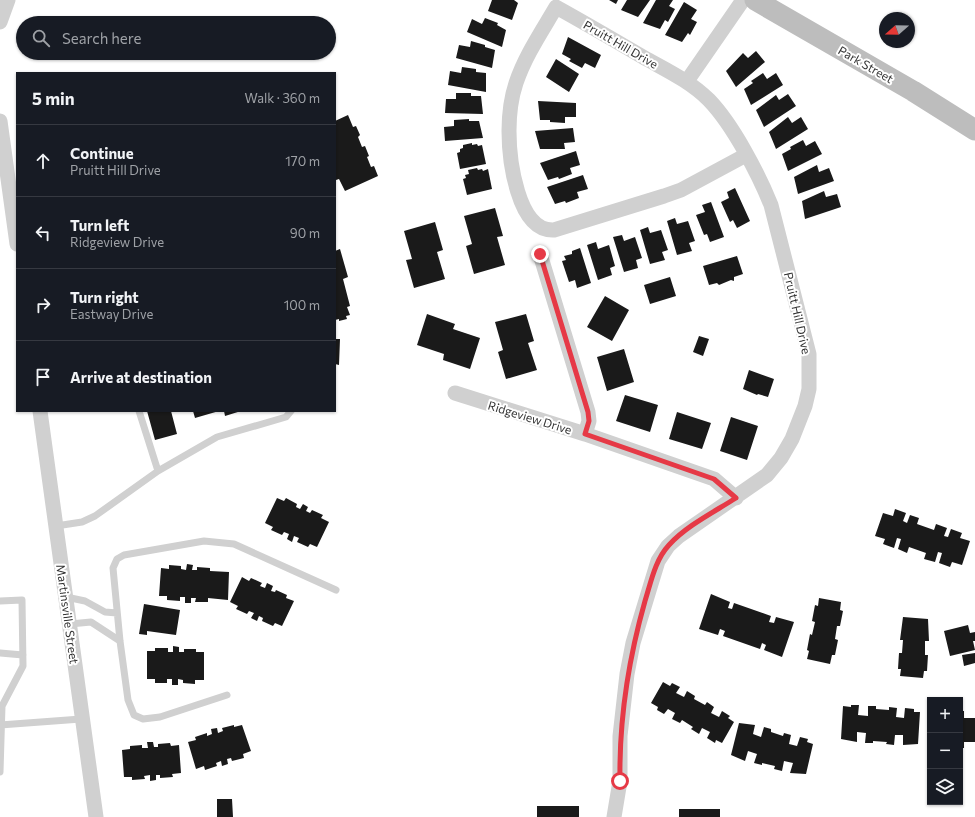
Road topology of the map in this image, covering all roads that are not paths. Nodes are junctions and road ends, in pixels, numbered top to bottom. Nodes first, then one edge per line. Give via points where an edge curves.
1 (8, 0) edge
2 (743, 0) edge
3 (755, 0) edge
4 (0, 22) edge
5 (686, 81) junction
6 (0, 121) edge
7 (975, 130) edge
8 (746, 155) junction
9 (16, 237) edge
10 (540, 254) dead end
11 (455, 394) dead end
12 (40, 412) edge
13 (139, 412) edge
14 (290, 412) edge
15 (585, 434) junction
16 (158, 471) junction
17 (736, 498) junction
18 (56, 526) junction
19 (336, 590) dead end
20 (66, 597) junction
21 (0, 601) edge
22 (117, 613) junction
23 (70, 624) junction
24 (120, 641) junction
25 (0, 653) edge
26 (23, 655) junction
27 (227, 695) dead end
28 (82, 719) junction
29 (0, 725) edge
30 (0, 772) edge
31 (96, 817) edge
32 (614, 817) edge

1 - 4 street
2 - 5 street
3 - 7 street, Park Street via 913,91
5 - 8 street, Pruitt Hill Drive via 721,115
5 - 8 street, Pruitt Hill Drive via 556,7 520,71 513,94 509,141 515,177 526,215 546,230 554,230 681,190
6 - 9 street
8 - 17 street, Pruitt Hill Drive via 764,189 777,224 805,337 810,372 805,406 782,458 767,475
10 - 15 street via 588,412 589,421
11 - 15 street, Ridgeview Drive
12 - 18 street, Martinsville Street
13 - 16 lane
14 - 16 lane via 286,417 217,437
15 - 17 street, Ridgeview Drive via 714,479
16 - 18 lane via 95,516 82,522
17 - 32 street, Pruitt Hill Drive via 679,536 658,561 633,643 627,674 620,736 620,781
18 - 20 street, Martinsville Street
19 - 22 lane via 234,544 204,541 124,555 117,559 113,568
20 - 22 lane via 86,601 105,612
20 - 23 street, Martinsville Street
21 - 26 lane via 22,600
22 - 24 lane
23 - 24 lane via 91,622
23 - 28 street, Martinsville Street
24 - 27 lane via 128,700 134,715 142,719 160,717
25 - 26 lane
26 - 29 lane via 23,666 2,706
28 - 29 lane
28 - 31 street, Martinsville Street
29 - 30 lane

